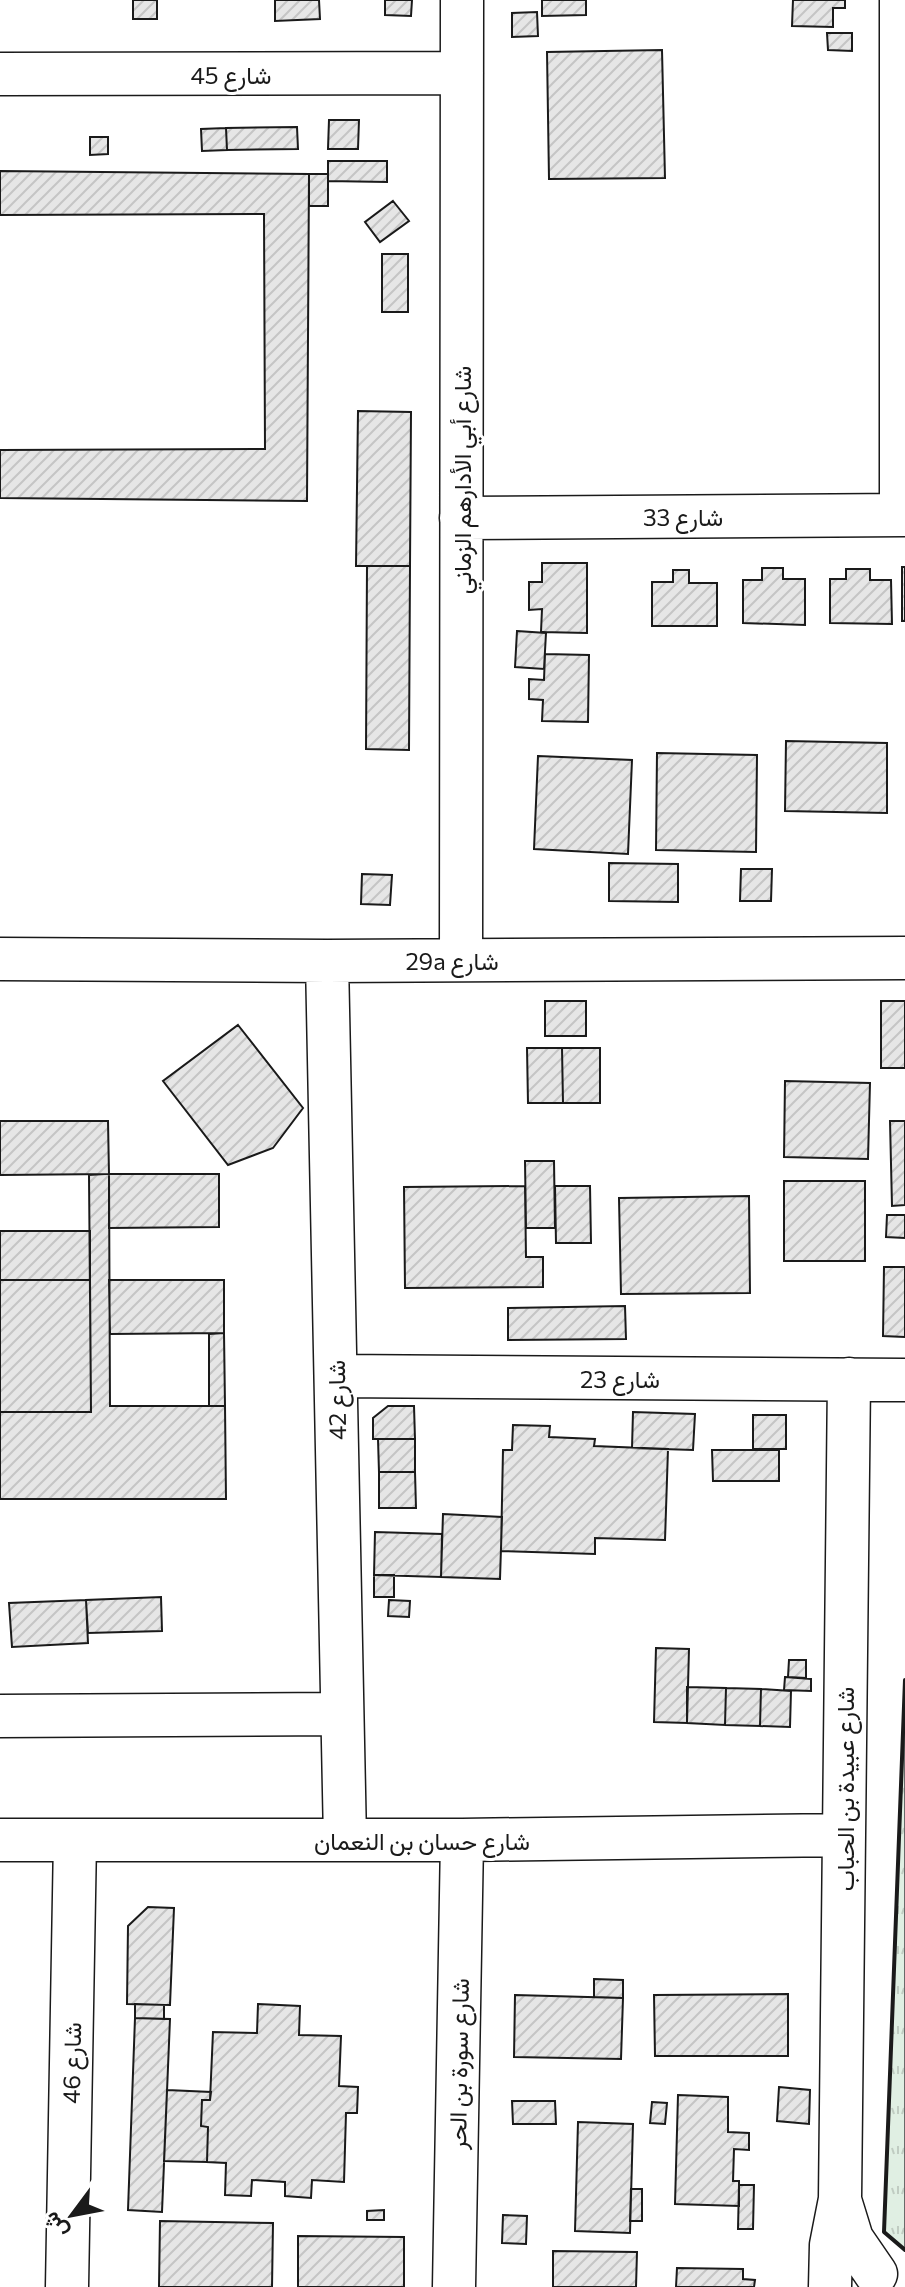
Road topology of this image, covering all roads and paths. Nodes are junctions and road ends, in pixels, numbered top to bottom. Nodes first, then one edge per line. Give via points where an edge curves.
1 (462, 0) edge
2 (901, 0) edge
3 (462, 73) junction
4 (0, 74) edge
5 (903, 515) edge
6 (461, 518) junction
7 (905, 958) edge
8 (0, 959) edge
9 (461, 960) junction
10 (327, 961) junction
11 (336, 1376) junction
12 (849, 1379) junction
13 (905, 1380) edge
14 (342, 1714) junction
15 (0, 1716) edge
16 (844, 1835) junction
17 (0, 1840) edge
18 (75, 1840) junction
19 (345, 1840) junction
20 (462, 1840) junction
21 (840, 2199) junction
22 (887, 2283) edge
23 (67, 2287) edge
24 (454, 2287) edge
25 (832, 2287) edge

1 - 3 street, شارع أبي الأدارهم الزماني
2 - 5 street
3 - 4 street, شارع 45
3 - 6 street, شارع أبي الأدارهم الزماني
5 - 6 street, شارع 33
6 - 9 street, شارع أبي الأدارهم الزماني
7 - 9 street, 29a شارع
8 - 10 street, 29a شارع
9 - 10 street, 29a شارع
10 - 11 street, شارع 42
11 - 12 street, شارع 23
11 - 14 street, شارع 42
12 - 13 street, شارع 23
12 - 16 street, شارع عبيدة بن الحباب
14 - 15 street
14 - 19 street, شارع 42
16 - 20 street, شارع حسان بن النعمان
16 - 21 street, شارع عبيدة بن الحباب
17 - 18 street, شارع حسان بن النعمان
18 - 19 street, شارع حسان بن النعمان
18 - 23 street, شارع 46
19 - 20 street, شارع حسان بن النعمان
20 - 24 street, شارع سورة بن الحر
21 - 22 street, شارع عبيدة بن الحباب via 852,2239
21 - 25 street, شارع عبيدة بن الحباب via 831,2245
22 - 25 street via 854,2272

